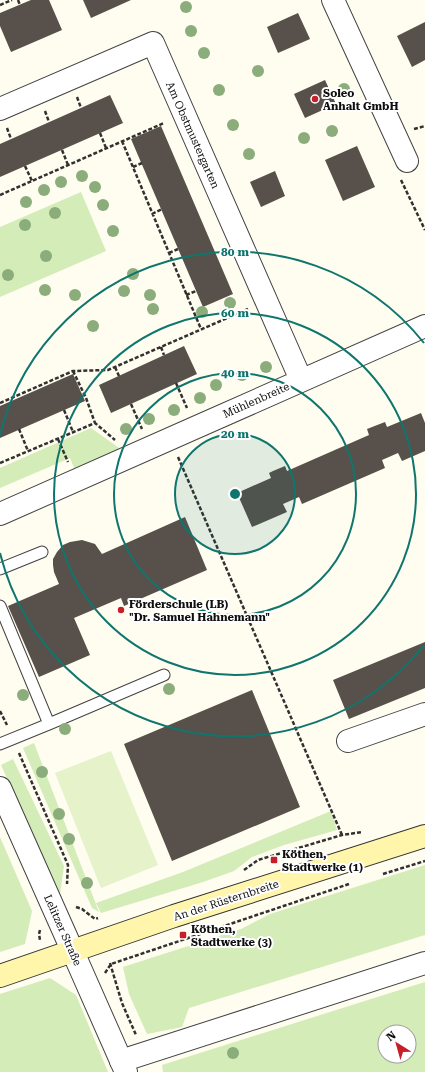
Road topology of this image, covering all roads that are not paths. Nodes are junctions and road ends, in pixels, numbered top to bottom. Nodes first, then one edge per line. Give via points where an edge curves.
1 (333, 0) edge
2 (2, 116) edge
3 (403, 169) road end
4 (425, 326) edge
5 (301, 380) junction
6 (0, 514) edge
7 (42, 552) dead end
8 (0, 569) edge
9 (0, 606) edge
10 (164, 675) dead end
11 (425, 714) edge
12 (49, 724) junction
13 (348, 741) dead end
14 (0, 744) edge
15 (2, 795) edge
16 (425, 836) edge
17 (73, 952) junction
18 (425, 963) edge
19 (0, 976) edge
20 (124, 1067) edge

1 - 3 street
2 - 5 street, Am Obstmustergarten via 153,43
4 - 5 street, Mühlenbreite
5 - 6 street, Mühlenbreite
7 - 8 lane
9 - 12 lane
10 - 12 lane
11 - 13 street
12 - 14 lane
15 - 17 street, Lelitzer Straße
16 - 17 main road, An der Rüsternbreite via 174,916
17 - 19 main road, An der Rüsternbreite
17 - 20 street, Lelitzer Straße
18 - 20 street via 144,1054

